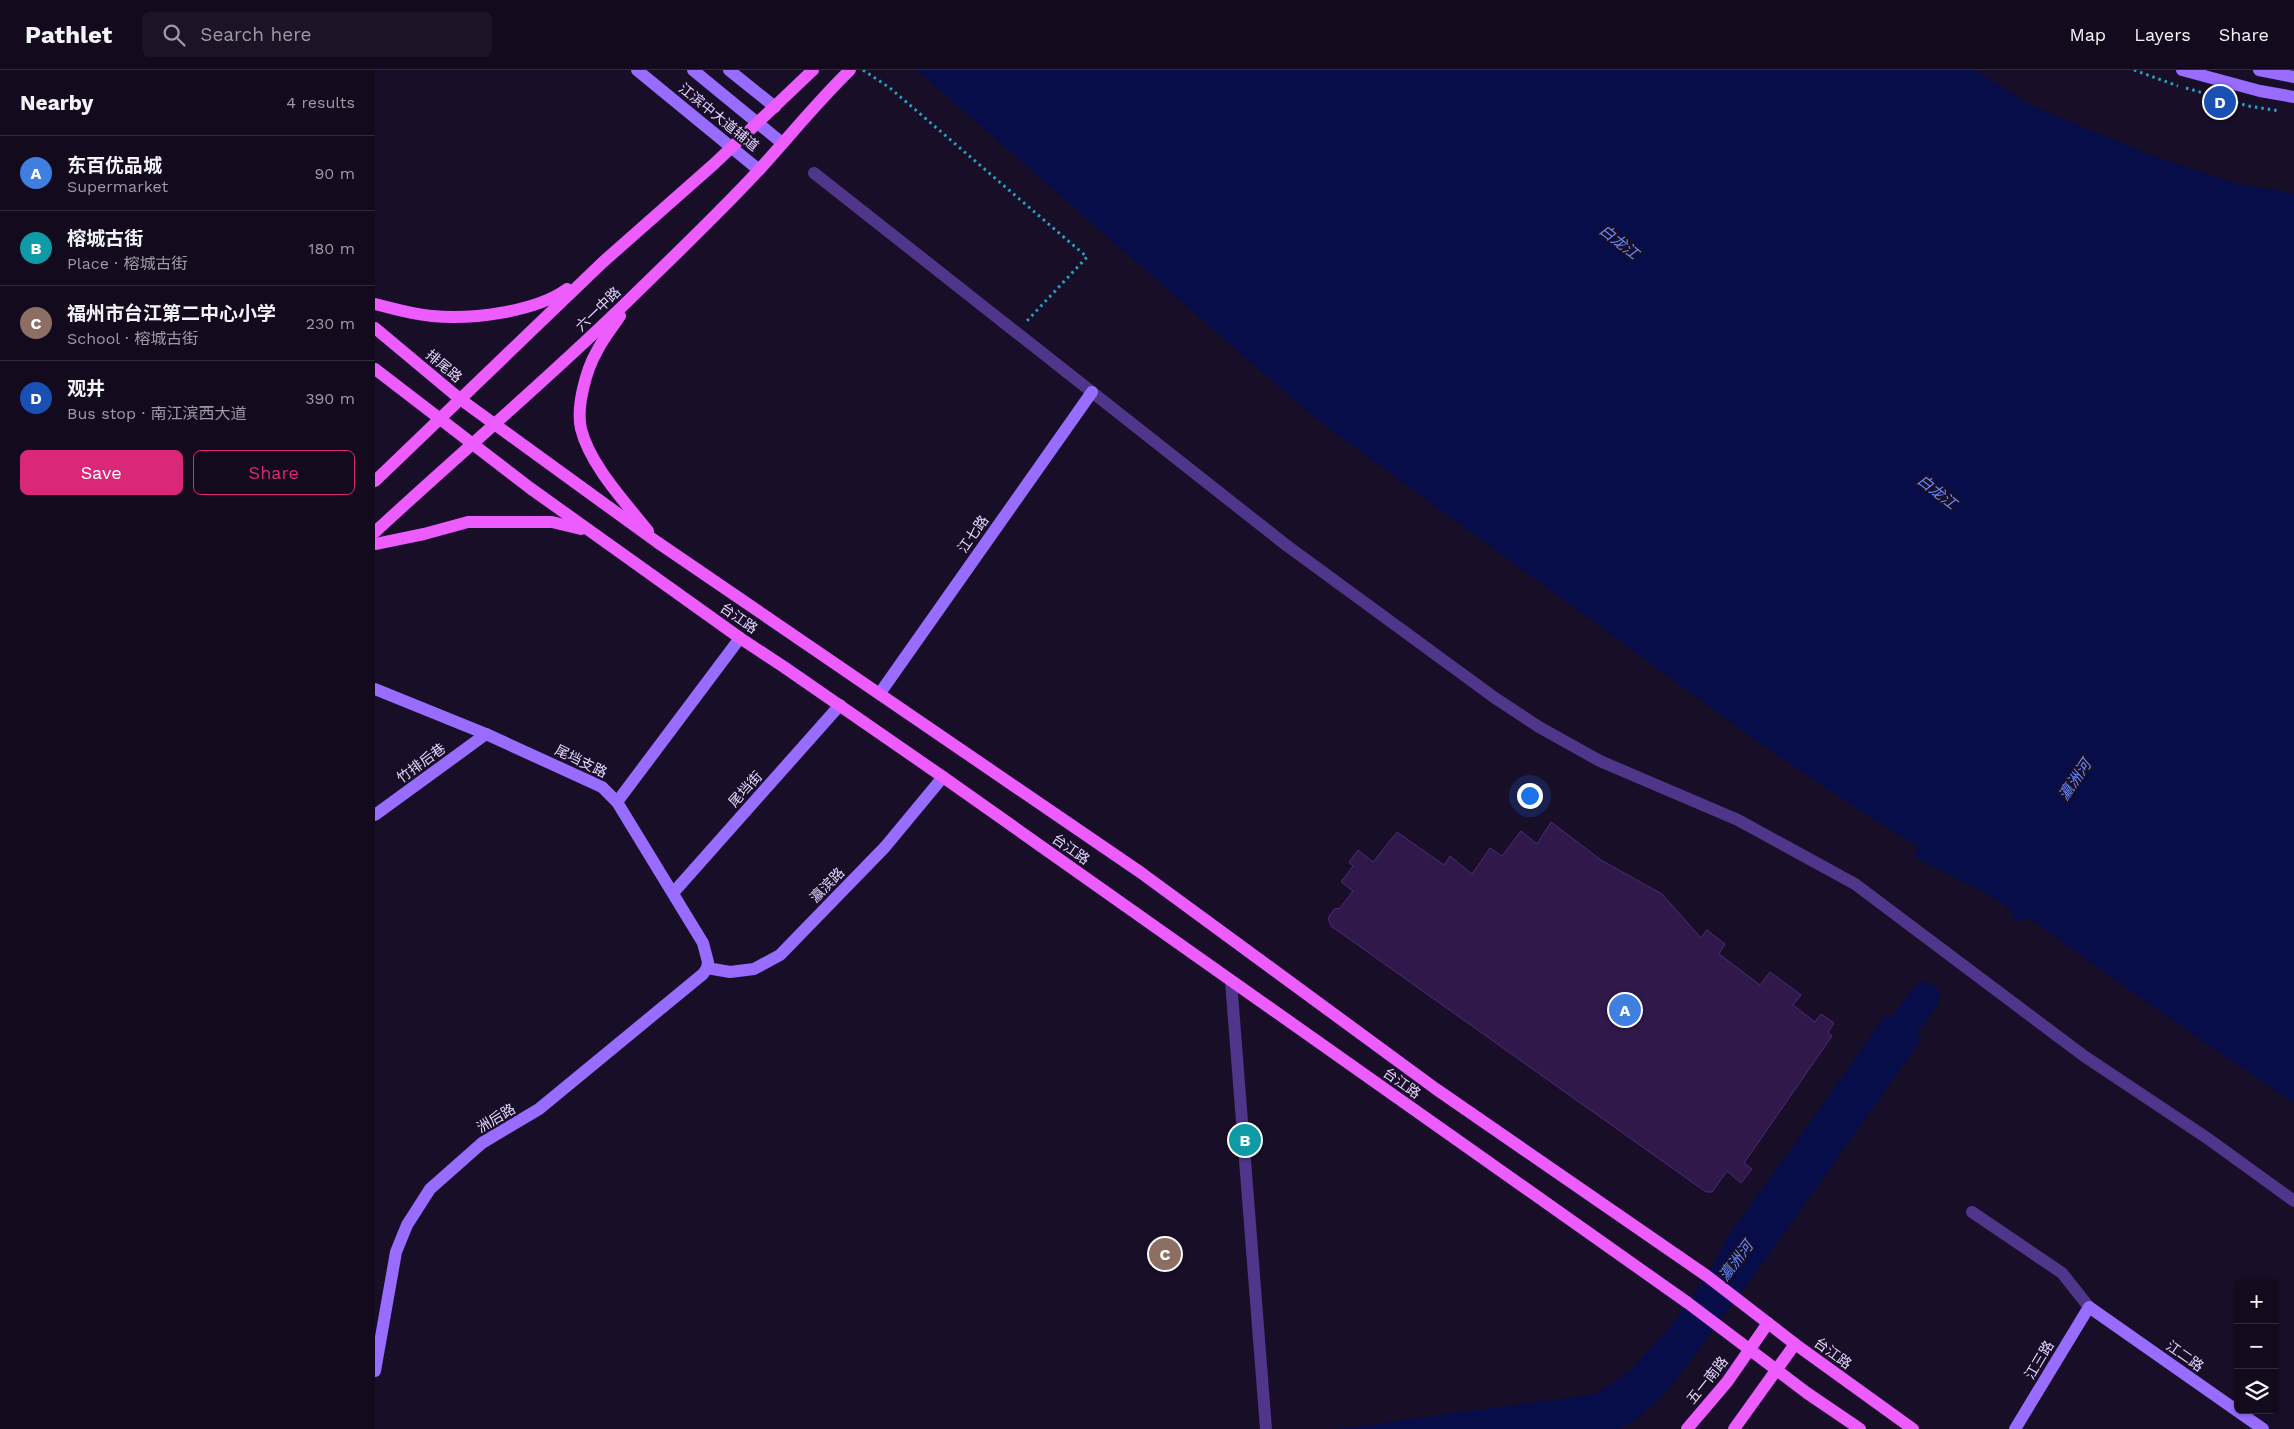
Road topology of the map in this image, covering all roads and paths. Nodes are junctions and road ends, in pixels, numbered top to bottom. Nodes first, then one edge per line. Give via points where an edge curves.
1 (637, 70) edge
2 (693, 70) edge
3 (729, 70) edge
4 (850, 70) edge
5 (863, 70) edge
6 (2182, 70) edge
7 (2259, 70) edge
8 (812, 71) edge
9 (2294, 77) edge
10 (2294, 96) edge
11 (775, 107) junction
12 (758, 123) junction
13 (782, 143) junction
14 (732, 147) junction
15 (759, 170) junction
16 (814, 173) dead end
17 (603, 262) junction
18 (634, 295) junction
19 (375, 304) edge
20 (375, 328) edge
21 (1017, 332) junction
22 (375, 369) edge
23 (1091, 392) junction
24 (460, 399) junction
25 (439, 418) junction
26 (495, 425) junction
27 (473, 444) junction
28 (375, 481) edge
29 (375, 532) edge
30 (602, 540) junction
31 (657, 542) junction
32 (375, 544) edge
33 (740, 638) junction
34 (375, 689) edge
35 (880, 693) junction
36 (840, 705) junction
37 (486, 734) junction
38 (943, 776) junction
39 (617, 802) junction
40 (375, 815) edge
41 (673, 892) junction
42 (707, 968) junction
43 (1231, 981) junction
44 (2294, 1201) edge
45 (1972, 1212) dead end
46 (2089, 1307) junction
47 (1768, 1323) junction
48 (1795, 1344) junction
49 (1749, 1350) junction
50 (375, 1371) edge
51 (1777, 1371) junction
52 (1266, 1429) edge
53 (1687, 1429) edge
54 (1733, 1429) edge
55 (1860, 1429) edge
56 (1913, 1429) edge
57 (2015, 1429) edge
58 (2263, 1429) edge

1 - 14 street, 江滨中大道辅道
2 - 12 street
3 - 11 street
4 - 13 main road, 六一中路
5 - 21 path via 890,88 1087,257
6 - 10 street via 2260,91
7 - 9 street
8 - 11 main road
11 - 12 main road
12 - 13 street
12 - 14 main road
13 - 15 main road, 六一中路
14 - 15 street, 江滨中大道辅道
14 - 17 main road
15 - 18 main road, 六一中路
16 - 21 street
17 - 19 main road via 554,298 512,310 435,316 412,314
17 - 24 main road
18 - 26 main road, 六一中路
18 - 31 main road via 587,372 581,428 597,463
20 - 24 main road, 排尾路
21 - 23 street
22 - 25 main road
23 - 35 street, 江七路
23 - 44 street via 1286,545 1495,698 1600,761 1738,820 1855,884 2084,1056
24 - 25 main road
24 - 26 main road, 排尾路
25 - 27 main road, 台江路
25 - 28 main road
26 - 27 main road, 六一中路
26 - 31 main road, 台江路
27 - 29 main road, 六一中路
27 - 30 main road, 台江路
30 - 32 main road via 580,528 552,522 506,521 468,522
30 - 33 main road, 台江路
31 - 35 main road, 台江路
33 - 36 main road, 台江路
33 - 39 street
34 - 37 street, 尾垱支路
35 - 47 main road, 台江路 via 1140,872 1437,1089 1707,1276
36 - 38 main road, 台江路
36 - 41 street, 尾垱街
37 - 39 street, 尾垱支路 via 592,781
37 - 40 street, 竹排后巷
38 - 42 street, 瀛滨路 via 885,847 780,955 754,969 729,972
38 - 43 main road, 台江路
39 - 41 street, 尾垱支路
41 - 42 street, 尾垱支路 via 703,943
42 - 50 street, 洲后路 via 539,1109 482,1143 430,1189 412,1215 399,1243
43 - 49 main road, 台江路 via 1718,1324
43 - 52 street
45 - 46 street via 2062,1273
46 - 57 street, 江三路
46 - 58 street, 江二路
47 - 48 main road, 台江路
47 - 49 main road, 五一南路
48 - 51 main road
48 - 56 main road, 台江路
49 - 51 main road
49 - 53 main road, 五一南路
51 - 54 main road
51 - 55 main road

